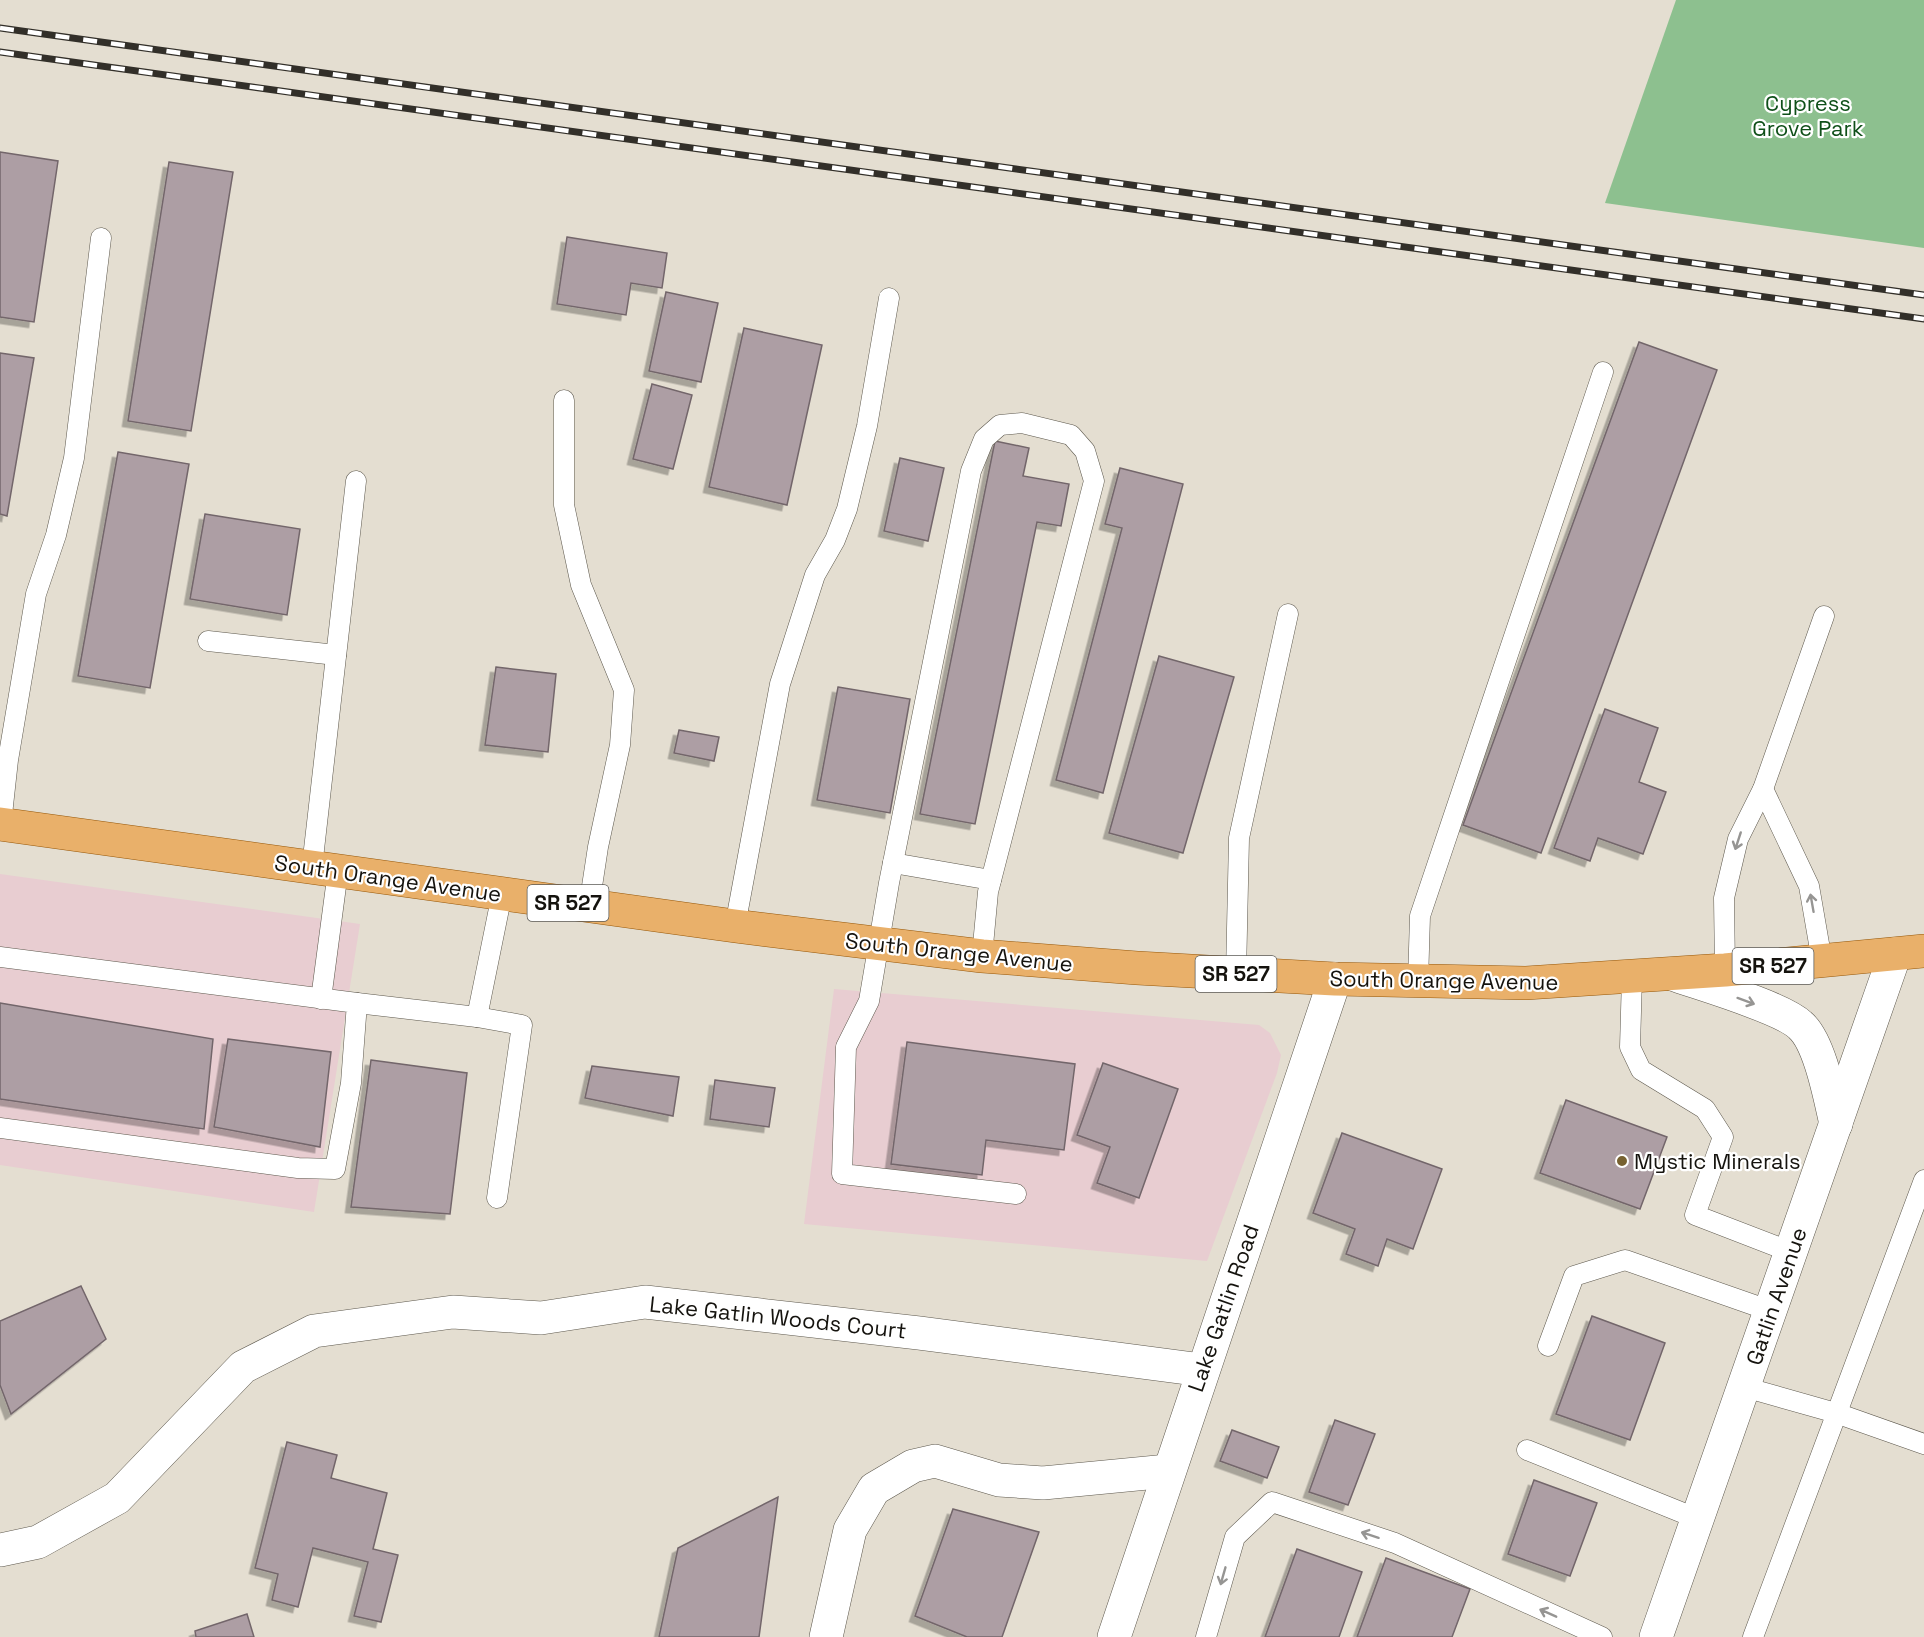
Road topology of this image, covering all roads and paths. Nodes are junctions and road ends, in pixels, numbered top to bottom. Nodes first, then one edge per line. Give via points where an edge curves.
1 (100, 237) dead end
2 (889, 298) dead end
3 (1603, 372) dead end
4 (564, 400) dead end
5 (357, 481) dead end
6 (1288, 614) dead end
7 (1824, 616) dead end
8 (208, 641) dead end
9 (336, 655) junction
10 (1763, 789) junction
11 (0, 824) edge
12 (893, 863) junction
13 (325, 869) junction
14 (991, 880) junction
15 (502, 894) junction
16 (589, 906) junction
17 (735, 926) junction
18 (880, 944) junction
19 (1910, 952) edge
20 (982, 956) junction
21 (0, 957) edge
22 (1822, 961) junction
23 (1725, 970) junction
24 (1236, 974) junction
25 (1672, 974) junction
26 (1632, 977) junction
27 (1335, 979) junction
28 (1419, 982) junction
29 (321, 999) junction
30 (357, 1004) junction
31 (477, 1017) junction
32 (1836, 1124) junction
33 (0, 1128) edge
34 (1924, 1180) edge
35 (1016, 1194) dead end
36 (497, 1198) dead end
37 (1791, 1252) junction
38 (1771, 1311) junction
39 (1548, 1347) dead end
40 (1202, 1370) junction
41 (1744, 1387) junction
42 (1836, 1413) junction
43 (1924, 1444) edge
44 (1527, 1450) dead end
45 (1168, 1471) junction
46 (1698, 1519) junction
47 (0, 1550) edge
48 (826, 1637) edge
49 (1114, 1637) edge
50 (1206, 1637) edge
51 (1602, 1637) edge
52 (1656, 1637) edge
53 (1753, 1637) edge

1 - 11 lane via 74,458 56,535 36,594
2 - 17 lane via 867,426 847,509 815,575 780,684
3 - 28 lane via 1420,916
4 - 16 lane via 564,505 581,585 624,690 620,745
5 - 9 lane
6 - 24 lane via 1239,838
7 - 10 lane
8 - 9 lane
9 - 13 lane
22 -> 10 lane via 1809,886
10 -> 23 lane via 1738,839 1724,898
11 - 13 main road, South Orange Avenue / SR 527
12 - 14 lane
12 - 14 lane via 971,471 984,439 1000,425 1022,423 1071,435 1085,451 1094,481
12 - 18 lane
13 - 15 main road, South Orange Avenue / SR 527
13 - 29 lane
14 - 20 lane
15 - 16 main road, South Orange Avenue / SR 527
15 - 31 lane
16 - 17 main road, South Orange Avenue / SR 527
17 - 18 main road, South Orange Avenue / SR 527
18 - 20 main road, South Orange Avenue / SR 527
18 - 35 lane via 869,1002 846,1047 842,1174
19 - 22 main road, South Orange Avenue / SR 527
19 - 32 street, Gatlin Avenue
20 - 24 main road, South Orange Avenue / SR 527
21 - 29 lane
22 - 23 main road, South Orange Avenue / SR 527
23 - 25 main road, South Orange Avenue / SR 527
24 - 27 main road, South Orange Avenue / SR 527
25 - 26 main road, South Orange Avenue / SR 527
25 -> 32 street via 1774,1011 1801,1025 1821,1061
26 - 28 main road, South Orange Avenue / SR 527 via 1526,983
26 - 37 lane via 1630,1047 1641,1070 1705,1109 1723,1137 1695,1215
27 - 28 main road, South Orange Avenue / SR 527
27 - 40 street, Lake Gatlin Road
29 - 30 lane
30 - 31 lane
30 - 33 lane via 351,1083 335,1169 298,1168
31 - 36 lane via 522,1025
32 - 37 street, Gatlin Avenue
34 - 42 lane
37 - 38 street, Gatlin Avenue
38 - 39 lane via 1625,1260 1574,1276
38 - 41 street, Gatlin Avenue
40 - 45 street, Lake Gatlin Road
40 - 47 street, Lake Gatlin Woods Court via 645,1302 541,1318 453,1312 314,1331 243,1367 117,1498 38,1542
41 - 42 lane
41 - 46 street, Gatlin Avenue
42 - 43 lane
42 - 53 lane
44 - 46 lane
45 - 48 street via 1043,1483 999,1480 935,1461 913,1466 874,1489 850,1530
45 - 49 street, Lake Gatlin Road
46 - 52 street, Gatlin Avenue
51 -> 50 lane via 1395,1543 1272,1502 1235,1538

